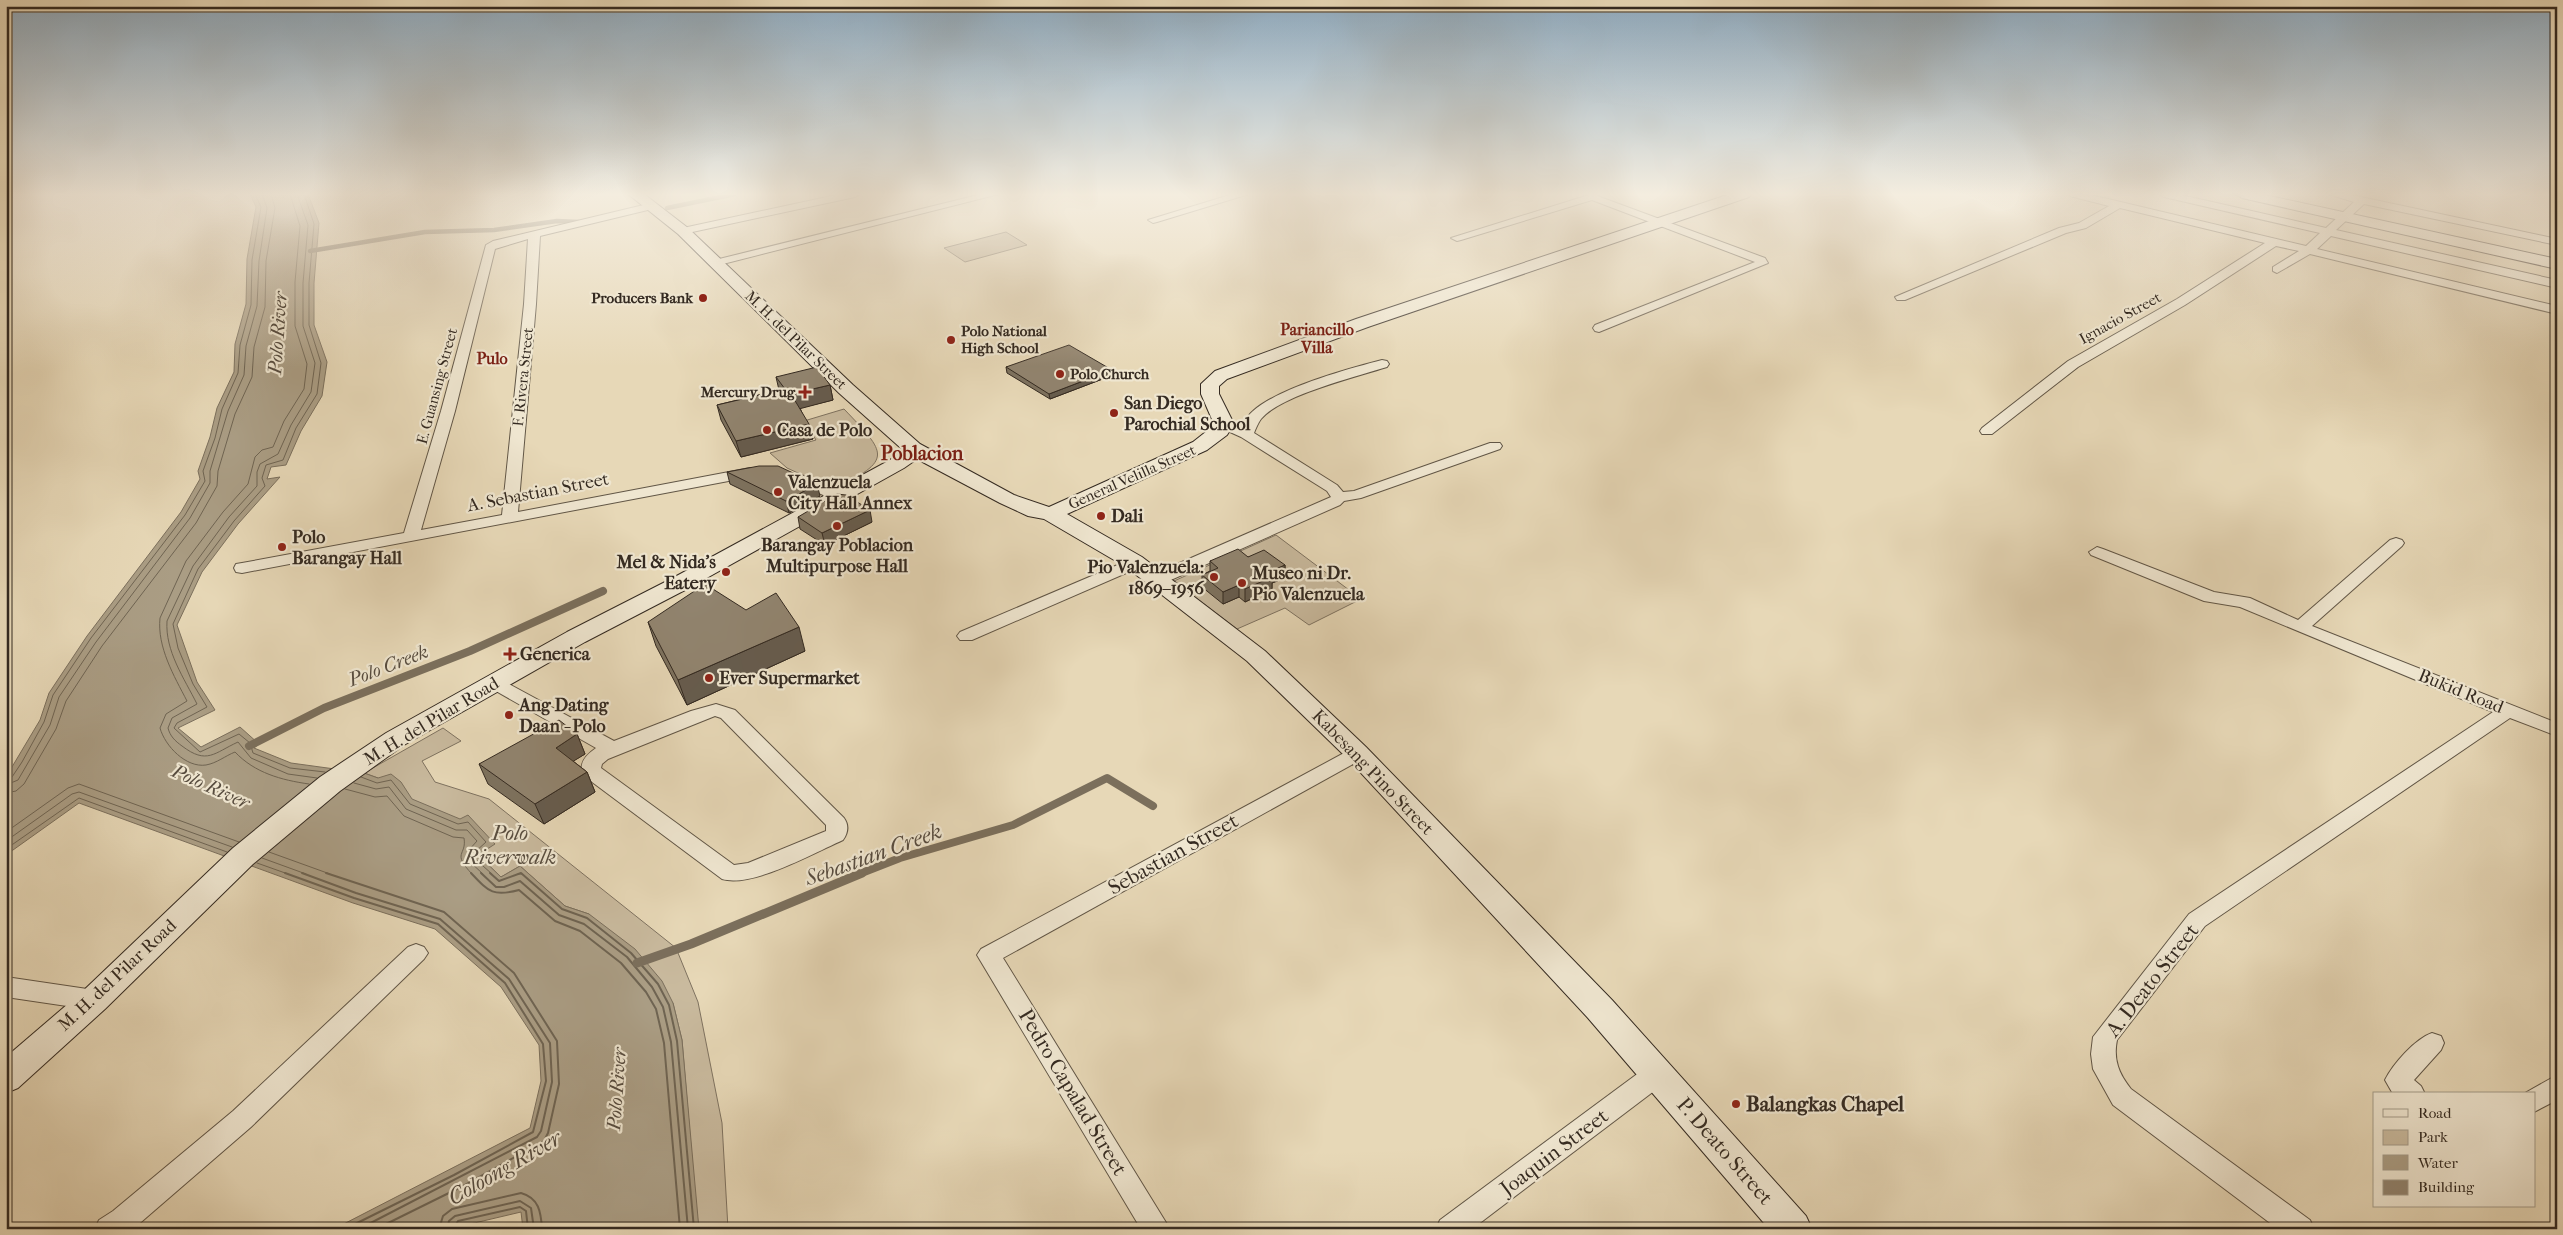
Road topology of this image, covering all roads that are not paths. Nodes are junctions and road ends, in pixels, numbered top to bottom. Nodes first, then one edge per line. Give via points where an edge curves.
1 (488, 252) edge
2 (533, 252) edge
3 (704, 252) edge
4 (761, 252) edge
5 (1576, 252) edge
6 (1741, 252) edge
7 (2011, 252) edge
8 (2259, 252) edge
9 (2306, 252) edge
10 (2316, 252) edge
11 (2414, 252) edge
12 (2502, 252) edge
13 (715, 263) junction
14 (2557, 264) edge
15 (2277, 269) dead end
16 (2557, 284) edge
17 (1901, 297) dead end
18 (2557, 310) edge
19 (1598, 328) dead end
20 (1382, 364) dead end
21 (1224, 424) junction
22 (1988, 430) dead end
23 (1246, 434) junction
24 (1495, 446) dead end
25 (913, 448) junction
26 (762, 471) edge
27 (784, 472) edge
28 (837, 496) junction
29 (1338, 497) junction
30 (1050, 514) junction
31 (508, 518) junction
32 (411, 536) junction
33 (2396, 543) dead end
34 (2097, 552) dead end
35 (1134, 563) junction
36 (242, 568) dead end
37 (1158, 579) junction
38 (2300, 627) junction
39 (966, 636) dead end
40 (494, 682) junction
41 (2509, 710) junction
42 (2557, 730) edge
43 (612, 749) junction
44 (1357, 753) junction
45 (416, 953) dead end
46 (989, 955) joint
47 (6, 987) edge
48 (94, 1000) junction
49 (2432, 1043) dead end
50 (1657, 1074) junction
51 (6, 1078) edge
52 (2557, 1086) edge
53 (2410, 1092) edge
54 (2536, 1100) edge
55 (109, 1229) edge
56 (1156, 1229) edge
57 (1450, 1229) edge
58 (1793, 1229) edge
59 (2300, 1229) edge

1 - 32 street, E. Guansing Street via 448,411
2 - 31 street, F. Rivera Street via 515,473
3 - 13 main road, M. H. del Pilar Street
4 - 13 street
5 - 21 main road via 1362,323 1221,375 1210,384 1210,394
6 - 19 street via 1762,263
7 - 17 street
8 - 22 street, Ignacio Street via 2181,302 2072,364
9 - 15 street
10 - 18 street
11 - 16 street
12 - 14 main road
13 - 25 main road, M. H. del Pilar Street
20 - 23 street via 1278,402 1258,414
21 - 23 street
21 - 30 main road, General Velilla Street via 1200,446
23 - 29 street via 1332,488
24 - 29 street via 1356,495
25 - 28 main road, M. H. del Pilar Road via 906,458
25 - 30 main road via 1007,499 1036,512
26 - 31 street, A. Sebastian Street
27 - 28 street
28 - 40 main road, M. H. del Pilar Road
29 - 37 street via 1334,502
30 - 35 main road, Kabesang Pino Street
31 - 32 street, A. Sebastian Street
32 - 36 street, A. Sebastian Street
33 - 38 street
34 - 38 street, Bukid Road via 2210,597 2244,602
35 - 37 main road, Kabesang Pino Street
35 - 39 street
37 - 44 main road, Kabesang Pino Street via 1256,656
38 - 41 street, Bukid Road
40 - 43 street
40 - 48 main road, M. H. del Pilar Road via 395,739 330,784 243,856
41 - 42 street, Bukid Road
41 - 59 street, A. Deato Street via 2197,920 2105,1037 2102,1061 2106,1074 2122,1097
43 - 43 street via 596,758 590,771 730,873 751,872 831,838 838,831 837,823 723,712 716,710 698,714
44 - 46 street, Sebastian Street
44 - 50 main road, Kabesang Pino Street via 1600,1009
45 - 55 street via 242,1119
46 - 56 street, Pedro Capalad Street
47 - 48 street
48 - 51 main road, M. H. del Pilar Road
49 - 53 street via 2398,1080
50 - 57 street, Joaquin Street
50 - 58 main road, P. Deato Street
52 - 54 street

